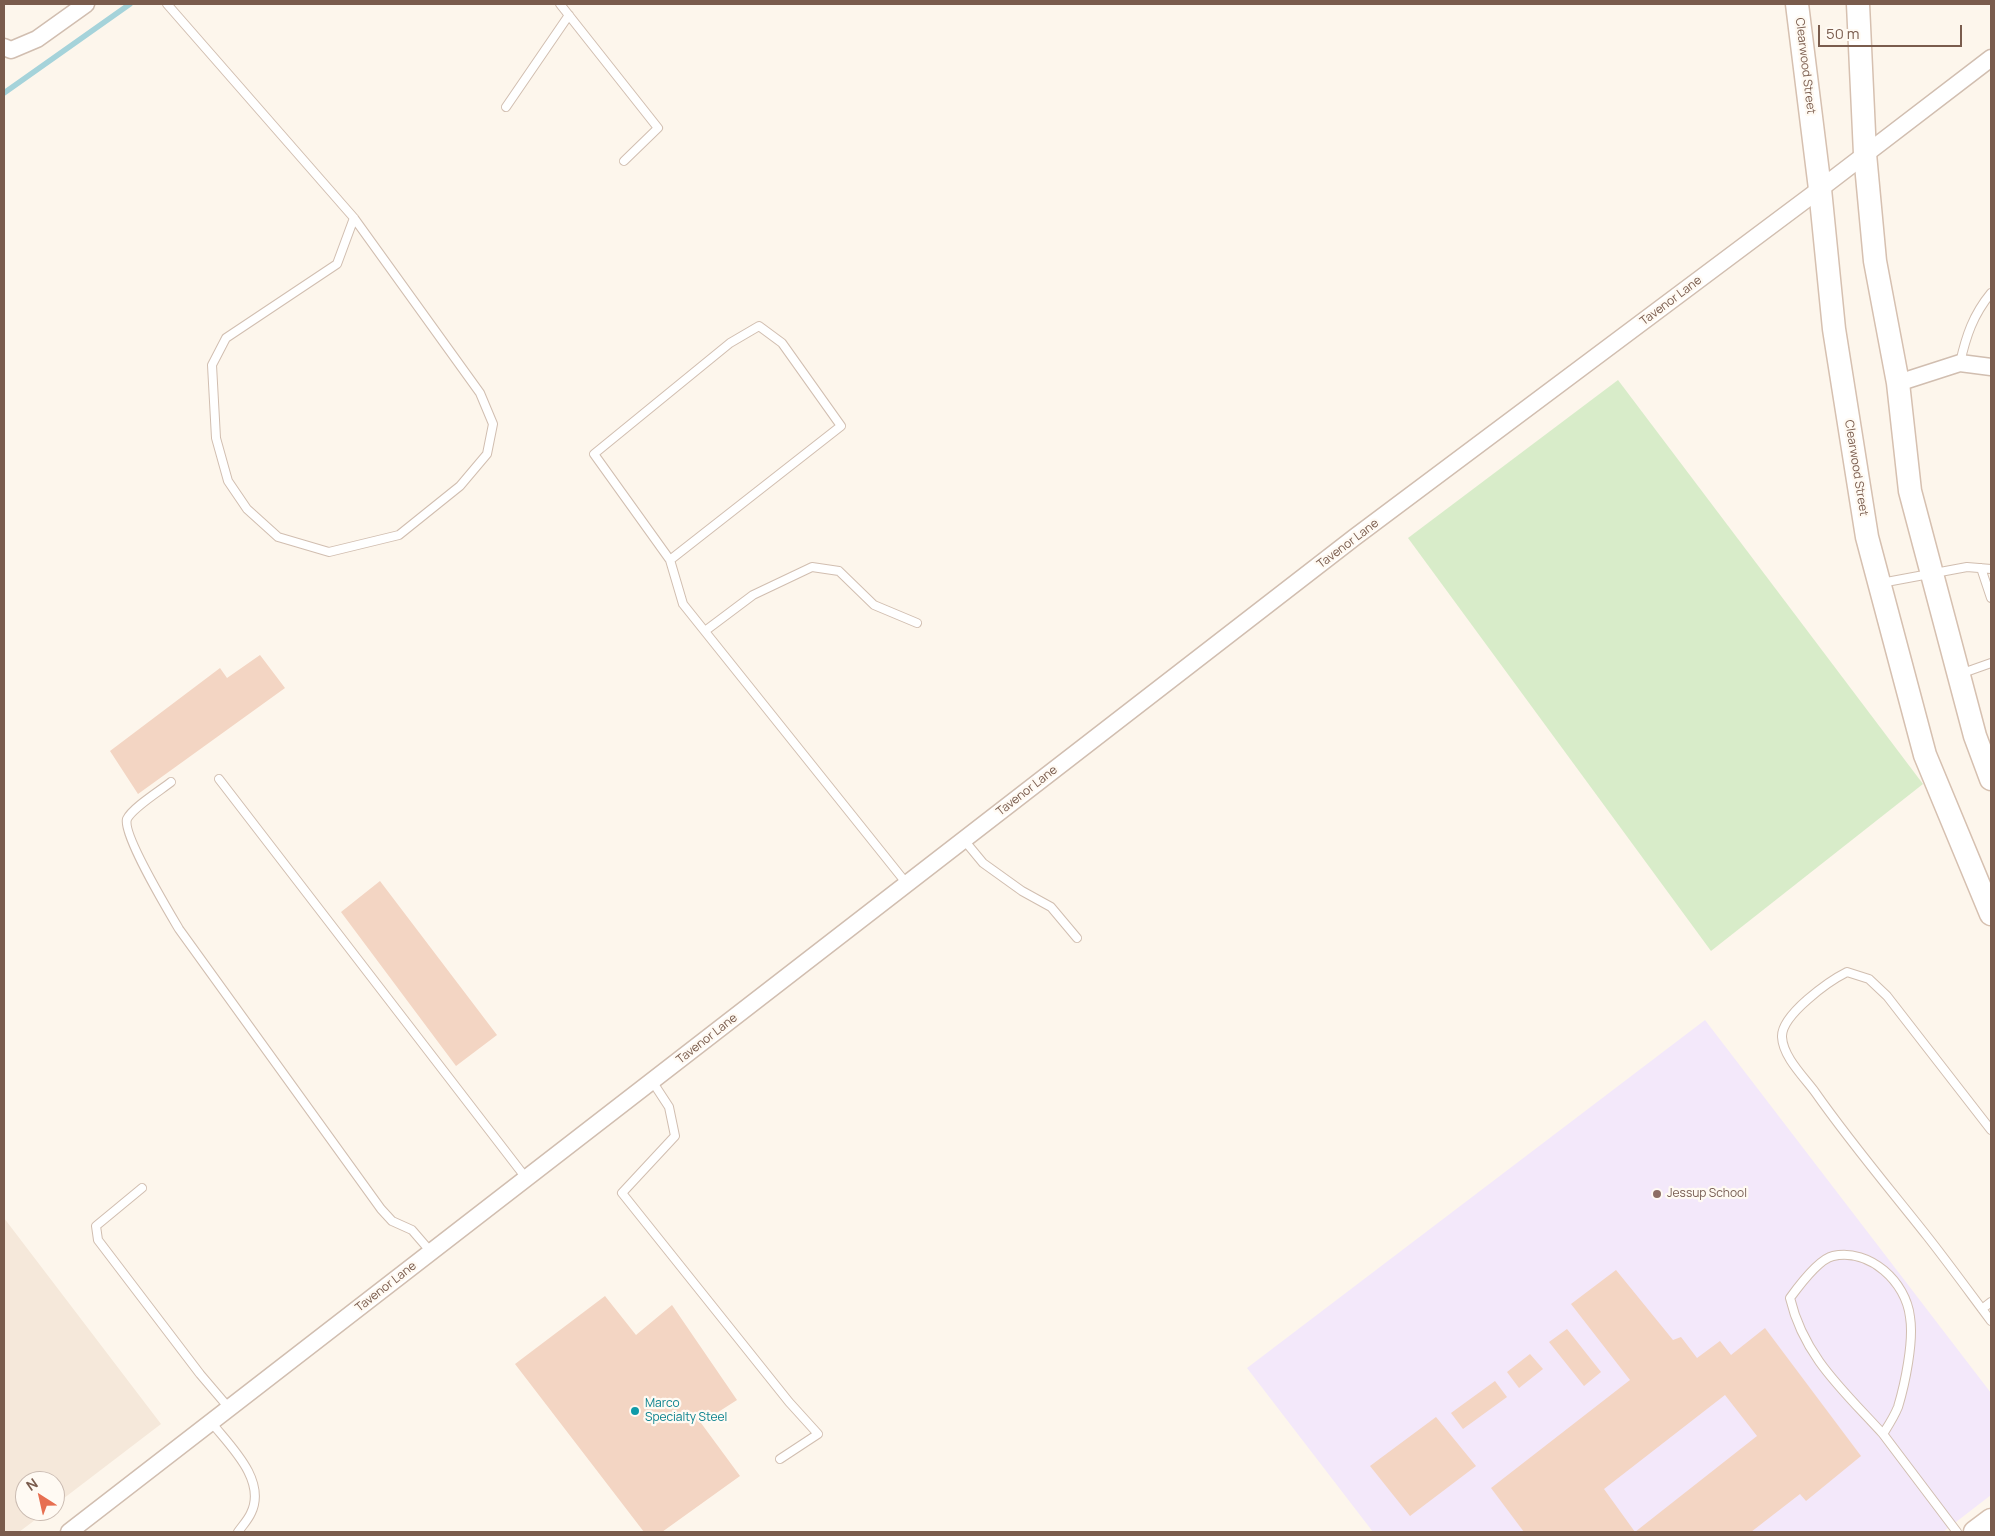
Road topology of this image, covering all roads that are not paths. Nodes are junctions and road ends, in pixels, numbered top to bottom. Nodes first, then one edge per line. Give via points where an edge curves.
1 (86, 4) edge
2 (167, 4) edge
3 (560, 4) edge
4 (1797, 4) edge
5 (1858, 4) edge
6 (569, 15) junction
7 (7, 48) edge
8 (1991, 58) edge
9 (506, 107) dead end
10 (1865, 154) junction
11 (624, 161) dead end
12 (1820, 189) junction
13 (354, 218) junction
14 (1991, 293) edge
15 (1960, 363) junction
16 (1991, 367) edge
17 (1898, 383) junction
18 (670, 560) junction
19 (1981, 568) junction
20 (1991, 569) edge
21 (1931, 573) junction
22 (1879, 584) junction
23 (1991, 598) edge
24 (917, 623) dead end
25 (705, 632) junction
26 (1991, 663) edge
27 (1958, 675) junction
28 (219, 779) dead end
29 (1991, 779) edge
30 (171, 782) dead end
31 (964, 840) junction
32 (907, 884) junction
33 (1991, 914) edge
34 (1077, 938) dead end
35 (652, 1081) junction
36 (1991, 1130) edge
37 (526, 1178) junction
38 (142, 1188) dead end
39 (431, 1252) junction
40 (1991, 1302) edge
41 (1982, 1310) junction
42 (1991, 1321) edge
43 (229, 1408) junction
44 (211, 1422) junction
45 (1883, 1434) junction
46 (780, 1459) dead end
47 (1991, 1520) edge
48 (68, 1532) edge
49 (238, 1532) edge
50 (1957, 1532) edge
51 (1975, 1532) edge

1 - 7 street via 37,39
2 - 13 lane
3 - 6 lane
4 - 12 main road, Clearwood Street
5 - 10 main road
6 - 9 lane
6 - 11 lane via 658,128
8 - 10 street, Tavenor Lane
10 - 12 street, Tavenor Lane
10 - 17 main road via 1875,261
12 - 22 main road, Clearwood Street via 1834,329 1867,537
12 - 31 street, Tavenor Lane via 1356,537
13 - 13 lane via 480,393 493,424 487,454 460,486 399,535 329,552 278,537 247,509 228,481 216,438 212,365 226,338 337,264
14 - 15 lane via 1977,310 1968,329
15 - 16 street
15 - 17 street
17 - 21 main road via 1910,491
18 - 18 lane via 594,454 730,343 759,326 782,343 841,426
18 - 25 lane via 683,604
19 - 20 lane
19 - 21 lane
19 - 23 lane
21 - 22 lane
21 - 27 main road
22 - 33 main road, Clearwood Street via 1925,755
24 - 25 lane via 874,606 839,571 812,567 753,595
25 - 32 lane
26 - 27 lane
27 - 29 main road
28 - 37 lane
30 - 39 lane via 135,810 126,825 158,892 179,929 381,1209 392,1220 412,1230
31 - 32 street, Tavenor Lane
31 - 34 lane via 983,863 1051,907
32 - 35 street, Tavenor Lane
35 - 37 street, Tavenor Lane
35 - 46 lane via 669,1107 675,1136 622,1193 818,1434
36 - 41 lane via 1870,978 1847,972 1792,1014 1786,1023 1782,1039 1792,1060 1856,1149
37 - 39 street, Tavenor Lane
38 - 43 lane via 96,1226 98,1240
39 - 43 street, Tavenor Lane
40 - 41 lane
41 - 42 lane
43 - 44 street, Tavenor Lane
44 - 48 street, Tavenor Lane
44 - 49 lane via 254,1483 255,1500 251,1514
45 - 45 lane via 1897,1408 1909,1353 1911,1318 1904,1294 1881,1267 1859,1256 1832,1256 1806,1276 1790,1298 1796,1322 1820,1365
45 - 50 lane
47 - 51 main road

